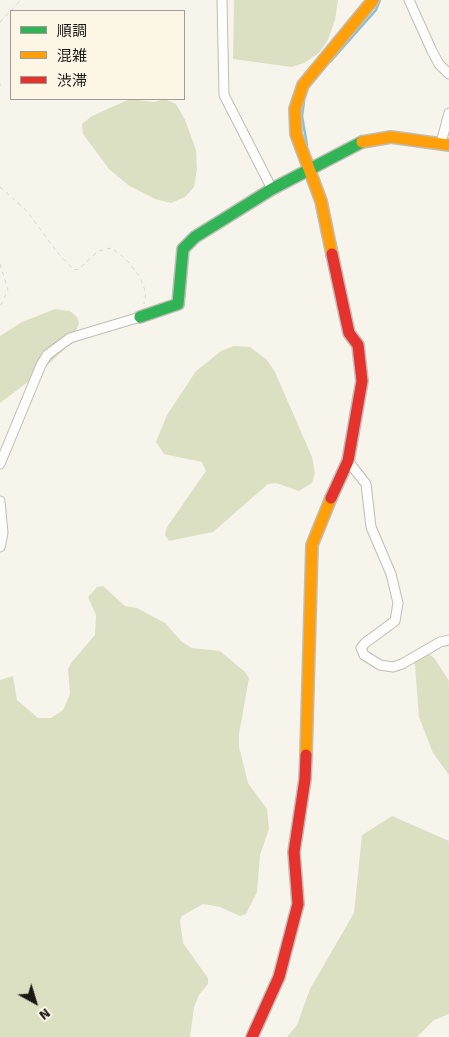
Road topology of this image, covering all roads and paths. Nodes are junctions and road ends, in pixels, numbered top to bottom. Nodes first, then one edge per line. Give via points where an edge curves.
1 (21, 0) edge
2 (222, 0) edge
3 (373, 0) edge
4 (409, 0) edge
5 (11, 10) edge
6 (10, 12) edge
7 (0, 22) edge
8 (449, 74) edge
9 (0, 83) edge
10 (0, 86) edge
11 (449, 113) edge
12 (445, 144) edge
13 (309, 168) junction
14 (0, 187) edge
15 (272, 189) junction
16 (0, 264) edge
17 (0, 306) edge
18 (140, 317) junction
19 (348, 462) junction
20 (0, 464) edge
21 (0, 501) edge
22 (0, 547) edge
23 (449, 640) edge
24 (252, 1037) edge

1 - 5 path
2 - 15 street via 224,95
3 - 13 street via 303,85 296,109 296,134
4 - 8 street via 439,64
6 - 7 path
9 - 10 path
11 - 12 street
12 - 13 street via 378,137 365,140
13 - 15 street
13 - 19 street via 330,236 349,333 358,345 362,362 361,394
14 - 18 path via 26,210 74,270 98,252 111,248 125,258 140,277 146,293
15 - 18 street via 195,237 183,249 178,304
16 - 17 path via 8,290
18 - 20 street via 70,338 47,355
19 - 23 street via 366,484 370,527 391,574 398,604 394,621 361,648 364,655 393,667
19 - 24 street via 312,545 308,740 294,852 298,904 279,976
21 - 22 street via 3,534

